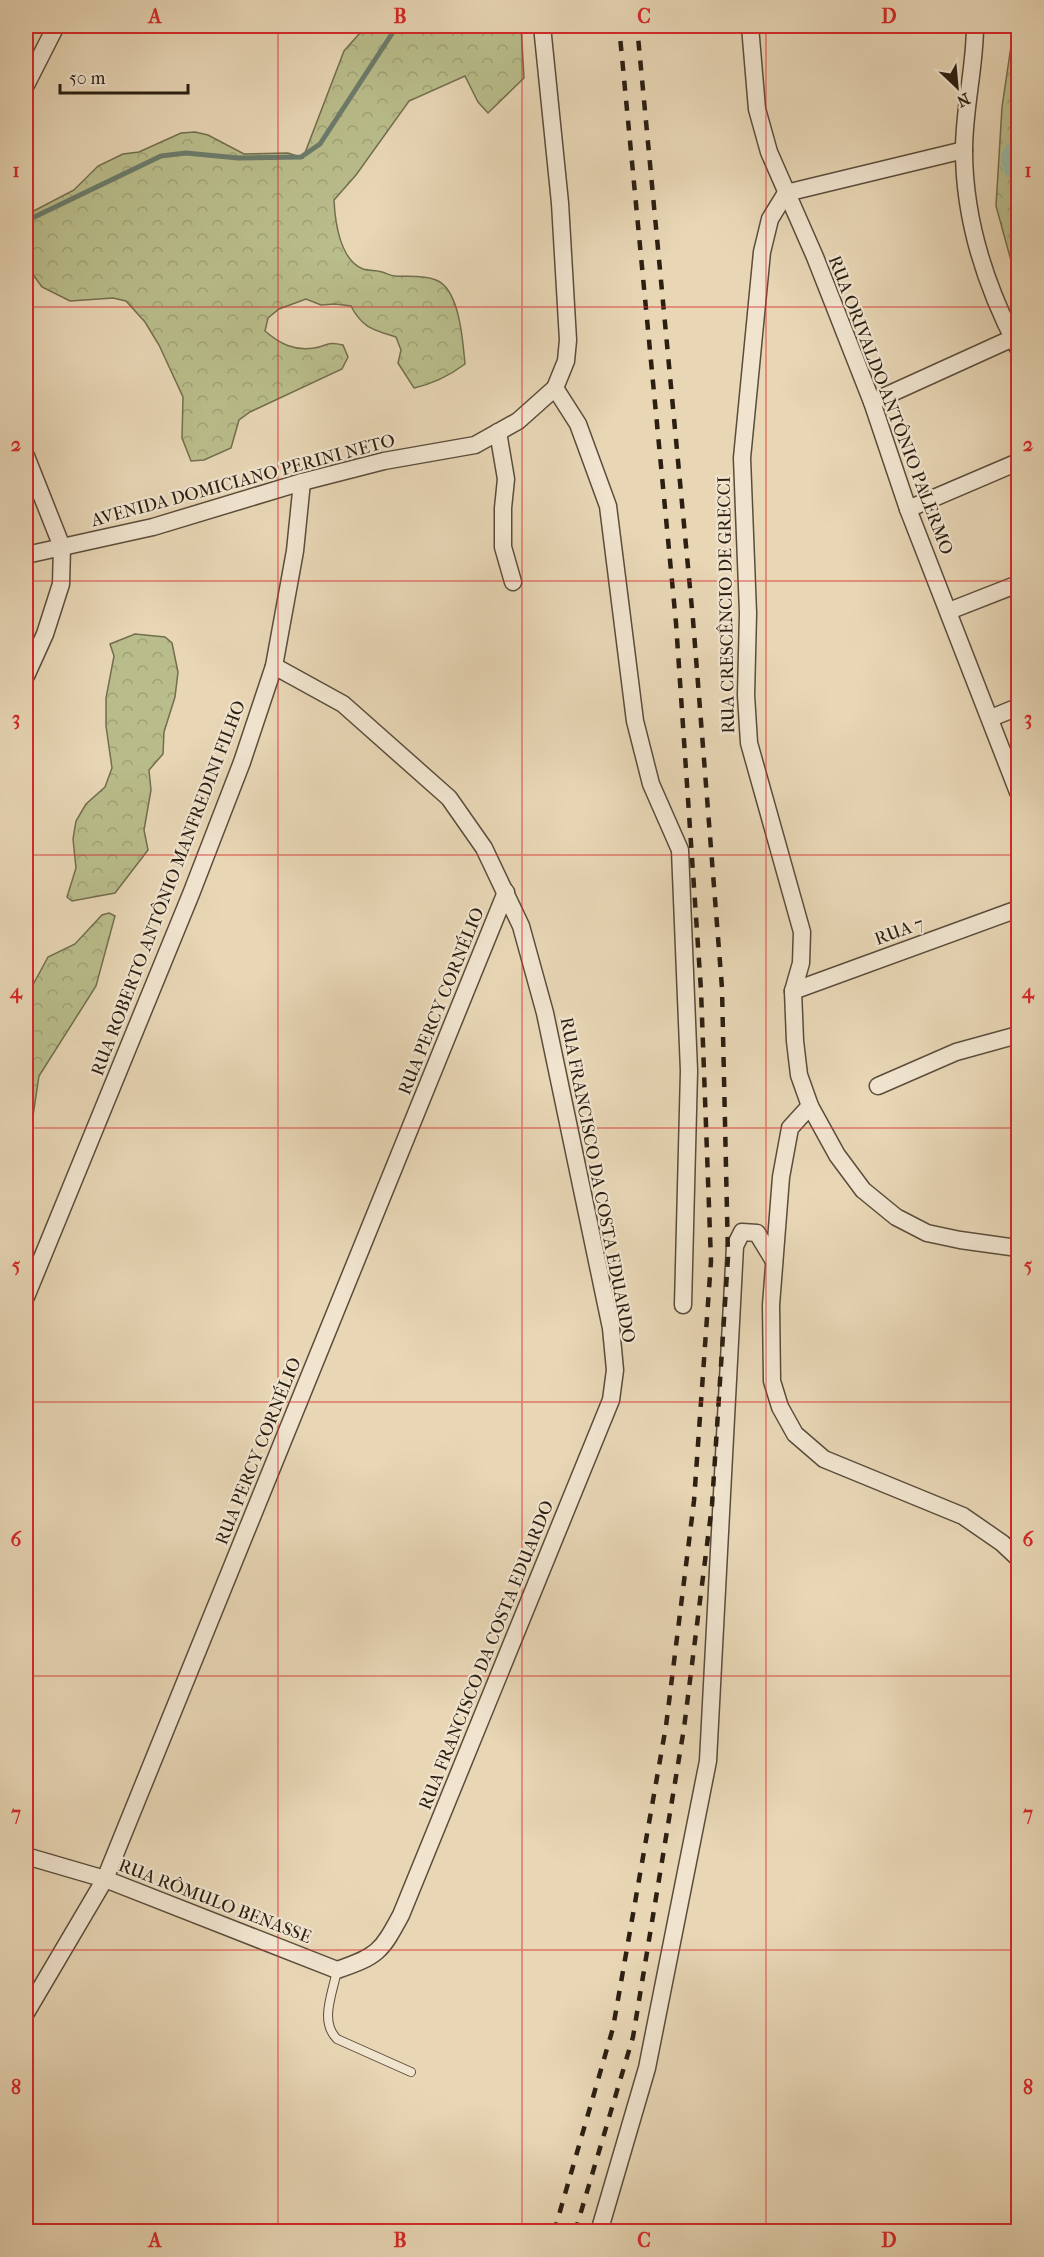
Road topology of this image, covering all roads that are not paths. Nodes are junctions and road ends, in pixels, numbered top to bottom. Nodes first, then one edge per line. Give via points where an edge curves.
1 (56, 26) edge
2 (542, 26) edge
3 (750, 26) edge
4 (975, 26) edge
5 (26, 85) edge
6 (964, 150) junction
7 (786, 193) junction
8 (1016, 343) edge
9 (555, 388) junction
10 (872, 402) junction
11 (498, 432) junction
12 (26, 456) edge
13 (1018, 462) edge
14 (302, 482) junction
15 (908, 508) junction
16 (63, 547) junction
17 (26, 555) edge
18 (513, 582) dead end
19 (1018, 584) edge
20 (949, 612) junction
21 (274, 666) junction
22 (26, 676) edge
23 (1018, 707) edge
24 (991, 718) junction
25 (1018, 792) edge
26 (506, 892) junction
27 (1018, 909) edge
28 (793, 991) junction
29 (1018, 1035) edge
30 (878, 1086) dead end
31 (810, 1106) junction
32 (1018, 1248) edge
33 (774, 1261) junction
34 (26, 1297) edge
35 (683, 1305) dead end
36 (1018, 1558) edge
37 (26, 1856) edge
38 (105, 1879) junction
39 (337, 1970) junction
40 (26, 2013) edge
41 (411, 2072) dead end
42 (599, 2232) edge

1 - 5 street
2 - 9 street, AVENIDA DOMICIANO PERINI NETO via 560,203 568,340 566,361
3 - 7 street, RUA ORIVALDO ANTÔNIO PALERMO via 757,109
4 - 6 street
6 - 7 street
6 - 8 street via 969,212 977,250
7 - 10 street, RUA ORIVALDO ANTÔNIO PALERMO
7 - 28 street, RUA CRESCÊNCIO DE GRECCI via 770,219 762,252 742,458 749,743 802,932 801,963
8 - 10 street
9 - 11 street, AVENIDA DOMICIANO PERINI NETO via 518,421
9 - 35 street via 578,424 608,506 635,721 651,784 680,850 689,1071
10 - 15 street, RUA ORIVALDO ANTÔNIO PALERMO
11 - 14 street, AVENIDA DOMICIANO PERINI NETO via 475,445 384,461
11 - 18 street via 506,479 503,547
12 - 16 street
13 - 15 street
14 - 16 street, AVENIDA DOMICIANO PERINI NETO via 153,527
14 - 21 street, RUA ROBERTO ANTÔNIO MANFREDINI FILHO via 295,551
15 - 20 street, RUA ORIVALDO ANTÔNIO PALERMO
16 - 17 street, AVENIDA DOMICIANO PERINI NETO
16 - 22 street via 61,584
19 - 20 street
20 - 24 street, RUA ORIVALDO ANTÔNIO PALERMO
21 - 26 street, RUA FRANCISCO DA COSTA EDUARDO via 343,704 449,798 484,848
21 - 34 street, RUA ROBERTO ANTÔNIO MANFREDINI FILHO via 191,894
23 - 24 street
24 - 25 street, RUA ORIVALDO ANTÔNIO PALERMO
26 - 38 street, RUA PERCY CORNÉLIO
26 - 39 street, RUA FRANCISCO DA COSTA EDUARDO via 521,926 545,1013 610,1329 615,1370 611,1400 401,1916 384,1946 365,1960
27 - 28 street, RUA 7
28 - 31 street, RUA CRESCÊNCIO DE GRECCI via 799,1075
29 - 30 street via 956,1052
31 - 32 street, RUA CRESCÊNCIO DE GRECCI via 837,1155 863,1190 896,1217 927,1233
31 - 33 street via 790,1128
33 - 36 street via 772,1381 780,1407 795,1434 824,1459 963,1516
33 - 42 street via 757,1233 742,1232 735,1246 708,1761 647,2068
37 - 38 street, RUA RÔMULO BENASSE
38 - 39 street, RUA RÔMULO BENASSE
38 - 40 street, RUA PERCY CORNÉLIO
39 - 41 lane via 327,2017 331,2033

